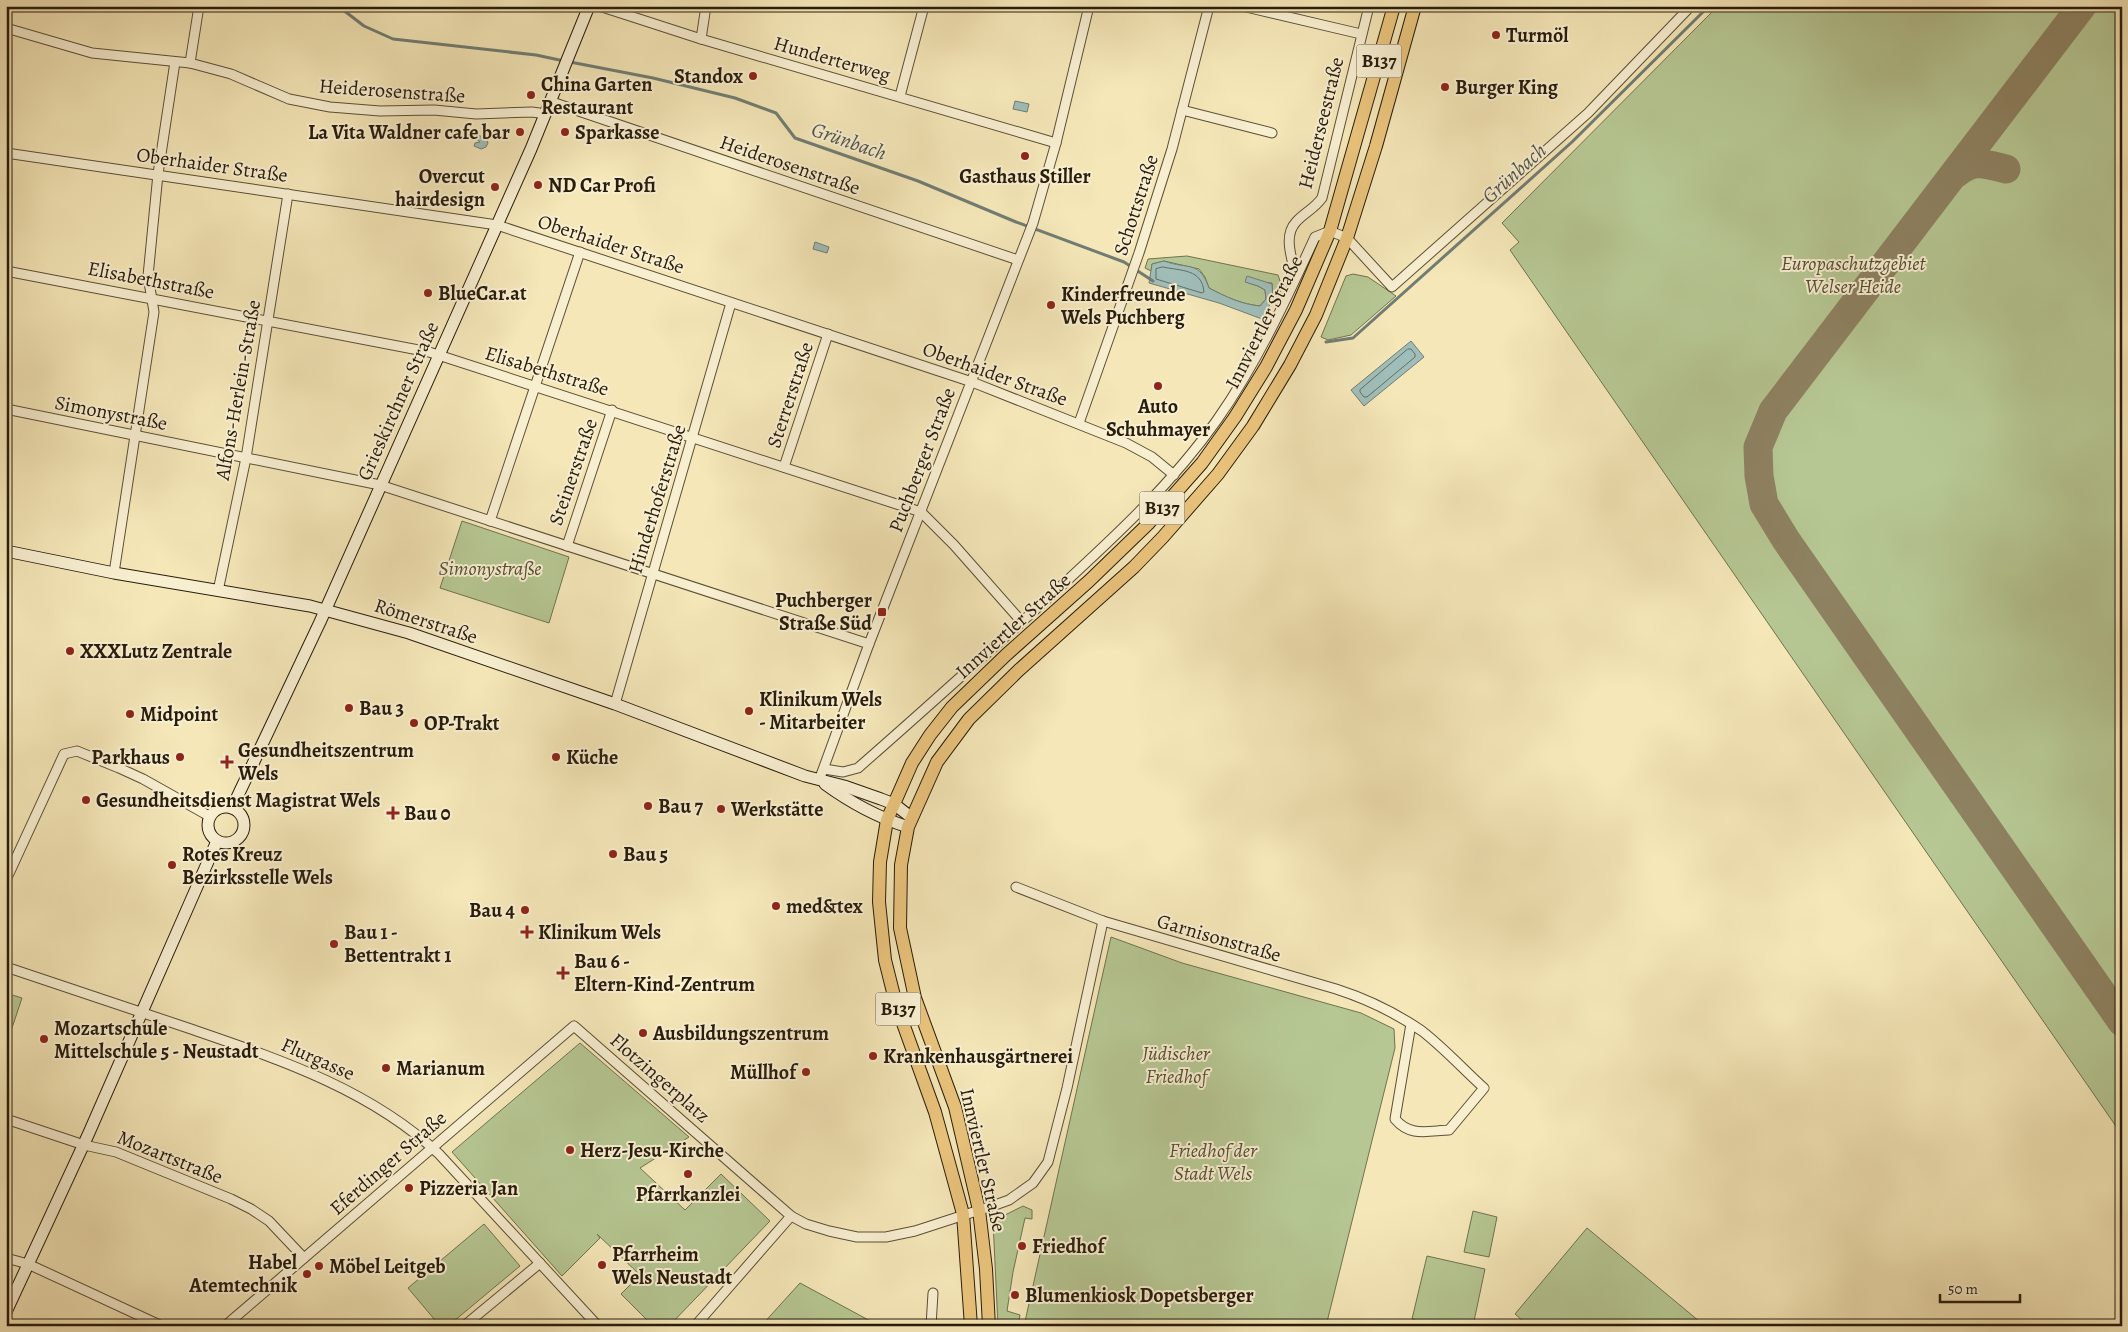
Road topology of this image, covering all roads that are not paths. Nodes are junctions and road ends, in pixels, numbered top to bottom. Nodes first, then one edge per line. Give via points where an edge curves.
1 (199, 6) edge
2 (589, 6) edge
3 (599, 6) edge
4 (706, 6) edge
5 (924, 6) edge
6 (1089, 6) edge
7 (1209, 6) edge
8 (1242, 6) edge
9 (1369, 6) edge
10 (1394, 6) edge
11 (1415, 6) edge
12 (1691, 6) edge
13 (1259, 8) edge
14 (6, 28) edge
15 (1361, 34) junction
16 (701, 39) junction
17 (175, 62) junction
18 (190, 63) junction
19 (900, 96) junction
20 (552, 102) junction
21 (1182, 110) junction
22 (546, 114) junction
23 (1272, 133) dead end
24 (1056, 143) junction
25 (6, 153) edge
26 (158, 174) junction
27 (288, 194) junction
28 (497, 225) junction
29 (1330, 231) junction
30 (1347, 238) junction
31 (580, 252) junction
32 (1018, 260) junction
33 (6, 271) edge
34 (1292, 286) junction
35 (151, 297) junction
36 (731, 303) junction
37 (268, 321) junction
38 (828, 334) junction
39 (439, 355) junction
40 (972, 382) junction
41 (535, 386) junction
42 (6, 409) edge
43 (612, 410) junction
44 (1079, 423) junction
45 (135, 436) junction
46 (693, 438) junction
47 (246, 458) junction
48 (784, 467) junction
49 (1174, 475) junction
50 (380, 485) junction
51 (921, 512) junction
52 (490, 521) junction
53 (567, 546) junction
54 (6, 551) edge
55 (114, 574) junction
56 (652, 574) junction
57 (218, 591) junction
58 (325, 610) junction
59 (1022, 622) junction
60 (869, 644) junction
61 (615, 704) junction
62 (822, 775) junction
63 (894, 804) junction
64 (232, 808) junction
65 (209, 816) junction
66 (887, 820) junction
67 (910, 822) junction
68 (218, 841) junction
69 (6, 880) edge
70 (1016, 887) dead end
71 (1103, 921) junction
72 (6, 967) edge
73 (142, 1012) junction
74 (1411, 1024) junction
75 (574, 1026) joint
76 (6, 1119) edge
77 (84, 1144) junction
78 (432, 1148) junction
79 (979, 1210) junction
80 (963, 1214) junction
81 (791, 1216) junction
82 (6, 1258) edge
83 (304, 1258) junction
84 (540, 1263) junction
85 (28, 1264) junction
86 (933, 1293) dead end
87 (6, 1312) edge
88 (162, 1326) edge
89 (224, 1326) edge
90 (464, 1326) edge
91 (598, 1326) edge
92 (696, 1326) edge
93 (931, 1326) edge
94 (971, 1326) edge
95 (989, 1326) edge

1 - 18 street
2 - 20 main road, Grieskirchner Straße
3 - 16 street, Hunderterweg
4 - 16 street
5 - 19 street
6 - 24 street, Puchberger Straße
7 - 21 street, Schottstraße
8 - 13 street
9 - 15 street, Heiderseestraße
10 - 29 main road, Innviertler Straße / B137
11 - 30 main road, Innviertler Straße / B137
12 - 30 street via 1588,113 1392,288
13 - 15 street
14 - 17 street, Heiderosenstraße via 92,53
15 - 34 street, Heiderseestraße via 1322,198 1315,208 1296,222 1289,236 1295,274
16 - 19 street, Hunderterweg
17 - 18 street, Heiderosenstraße
17 - 26 street
18 - 22 street, Heiderosenstraße via 231,74 289,98 330,107
19 - 24 street, Hunderterweg
20 - 22 main road, Grieskirchner Straße
20 - 32 street, Heiderosenstraße
21 - 23 street
21 - 44 street, Schottstraße via 1136,263
22 - 28 main road, Grieskirchner Straße
24 - 32 street, Puchberger Straße
25 - 26 street, Oberhaider Straße
26 - 27 street, Oberhaider Straße
26 - 35 street via 148,276
27 - 28 street, Oberhaider Straße
27 - 37 street, Alfons-Herlein-Straße
28 - 31 street, Oberhaider Straße
28 - 39 main road, Grieskirchner Straße
29 - 30 street
29 - 34 street via 1315,237
29 - 63 main road, Innviertler Straße / B137 via 1296,310 1266,367 1202,462 1119,553 952,707 912,763
30 - 67 main road, Innviertler Straße / B137 via 1316,315 1290,364 1253,426 1218,474 1134,567 969,719 938,762
31 - 36 street, Oberhaider Straße
31 - 41 street
32 - 40 street, Puchberger Straße
33 - 35 street, Elisabethstraße
34 - 49 street via 1246,376
35 - 37 street, Elisabethstraße
35 - 45 street via 154,312
36 - 38 street, Oberhaider Straße
36 - 46 street, Hinderhoferstraße
37 - 39 street, Elisabethstraße
37 - 47 street, Alfons-Herlein-Straße
38 - 40 street, Oberhaider Straße
38 - 48 street, Sterrerstraße
39 - 41 street, Elisabethstraße
39 - 50 main road, Grieskirchner Straße
40 - 44 street, Oberhaider Straße
40 - 51 street, Puchberger Straße
41 - 43 street, Elisabethstraße
41 - 52 street
42 - 45 street, Simonystraße
43 - 46 street, Elisabethstraße
43 - 53 street, Steinerstraße
44 - 49 street, Oberhaider Straße via 1126,443
45 - 47 street, Simonystraße
45 - 55 street
46 - 48 street, Elisabethstraße
46 - 56 street, Hinderhoferstraße
47 - 50 street, Simonystraße
47 - 57 street, Alfons-Herlein-Straße
48 - 51 street, Elisabethstraße
49 - 59 street via 1125,528
50 - 52 street, Simonystraße
50 - 58 main road, Grieskirchner Straße
51 - 59 street, Elisabethstraße via 954,544
51 - 60 street, Puchberger Straße
52 - 53 street, Simonystraße
53 - 56 street, Simonystraße
54 - 55 main road, Römerstraße
55 - 57 main road, Römerstraße
56 - 60 street, Simonystraße
56 - 61 street, Hinderhoferstraße
57 - 58 main road, Römerstraße
58 - 61 main road, Römerstraße via 409,633
58 - 64 main road, Grieskirchner Straße
59 - 62 street via 858,768
60 - 62 street, Puchberger Straße
61 - 62 main road, Römerstraße via 751,757
62 - 63 main road, Römerstraße
62 - 66 main road, Römerstraße via 847,800
63 - 66 main road, Innviertler Straße / B137
63 - 67 main road, Römerstraße
64 - 65 main road via 224,806
64 - 68 main road via 241,815 242,833 238,839 227,843
65 - 68 main road via 210,835
65 - 69 street via 144,779 76,750 64,754
66 - 67 main road, Römerstraße
66 - 80 main road, Innviertler Straße / B137 via 880,862 879,902 885,960 896,1004 935,1112
67 - 79 main road, Innviertler Straße / B137 via 901,865 901,937 915,998 955,1107
68 - 73 main road
70 - 71 street, Garnisonstraße
71 - 74 street, Garnisonstraße via 1361,997
71 - 79 street, Flotzingerplatz via 1048,1162 1022,1192
72 - 73 street, Flurgasse
73 - 77 main road
73 - 78 street, Flurgasse via 250,1049 341,1087 374,1106
74 - 74 street, Garnisonstraße via 1395,1119 1411,1132 1449,1130 1484,1088
75 - 78 street, Eferdinger Straße
75 - 81 street, Flotzingerplatz
76 - 77 street, Mozartstraße
77 - 83 street, Mozartstraße via 116,1152 251,1209 269,1221
77 - 85 main road
78 - 83 street, Eferdinger Straße
78 - 84 street
79 - 80 street, Flotzingerplatz
79 - 95 main road, Innviertler Straße / B137
80 - 81 street, Flotzingerplatz via 915,1231 857,1238 806,1224
80 - 94 main road, Innviertler Straße / B137
81 - 92 street
82 - 85 street
83 - 89 street, Eferdinger Straße
84 - 90 street
84 - 91 street
85 - 87 main road
85 - 88 street
86 - 93 street

